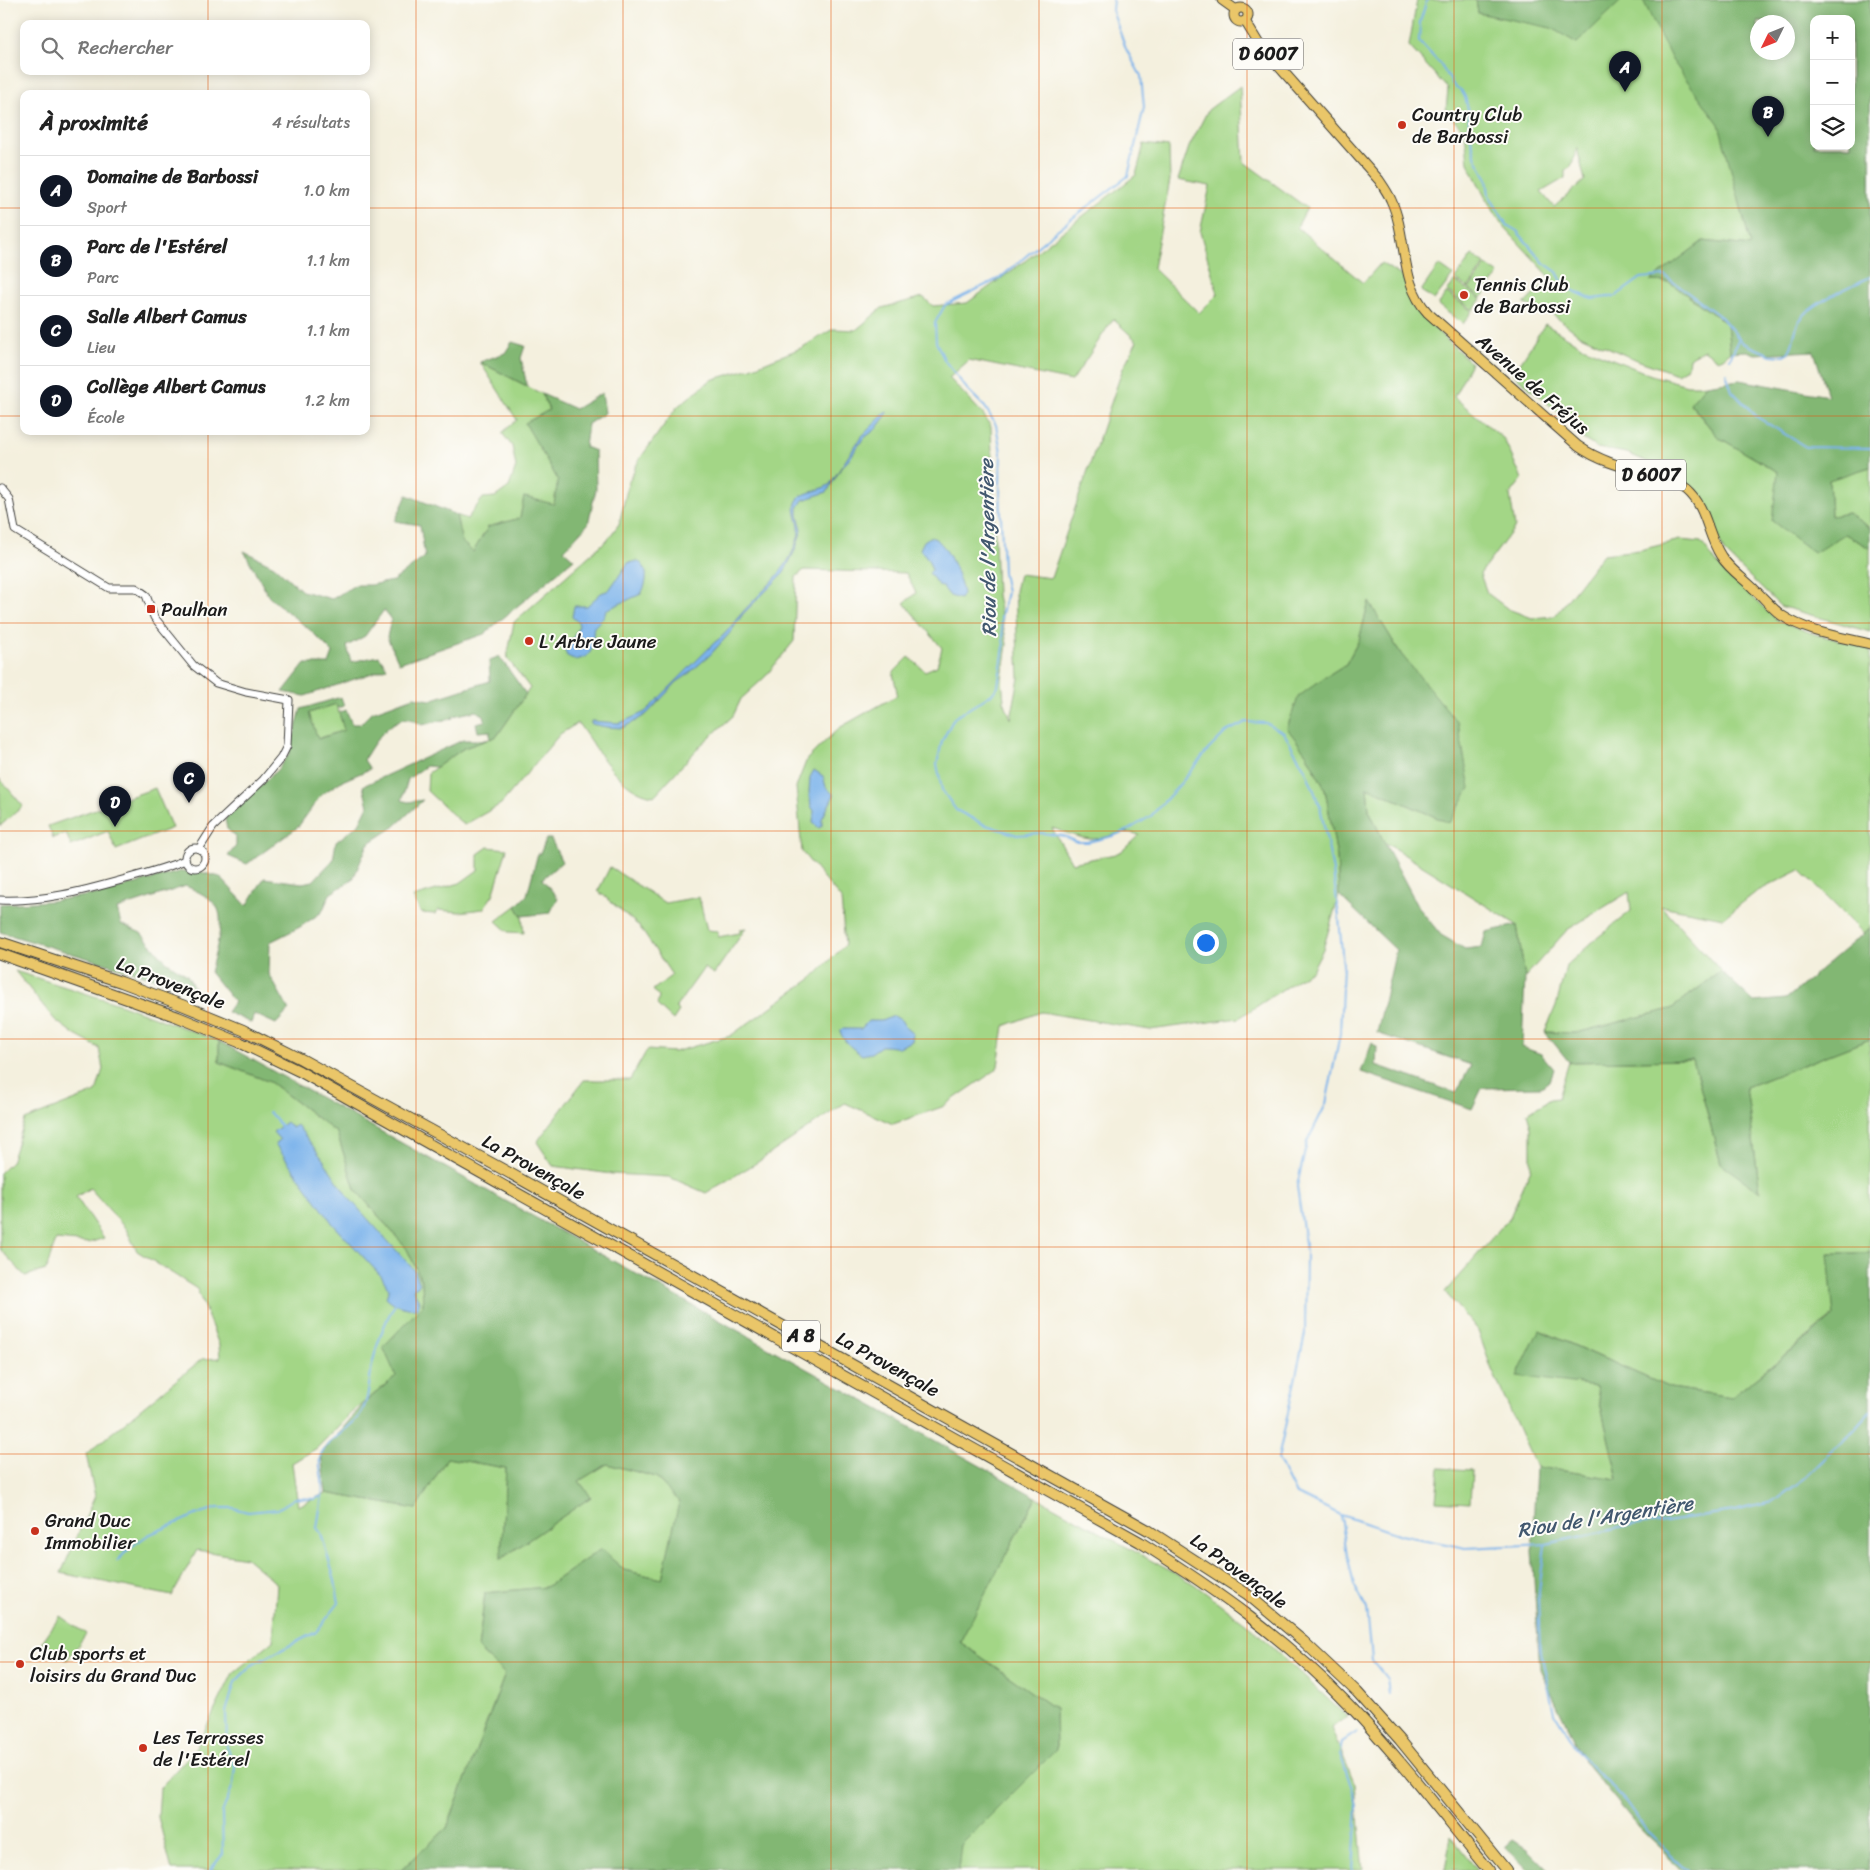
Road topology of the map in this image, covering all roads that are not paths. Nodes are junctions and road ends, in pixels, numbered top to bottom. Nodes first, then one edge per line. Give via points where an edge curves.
1 (1222, 0) edge
2 (0, 488) edge
3 (1870, 644) edge
4 (199, 848) junction
5 (185, 860) junction
6 (0, 900) edge
7 (0, 942) edge
8 (0, 954) edge
9 (1488, 1870) edge
10 (1506, 1870) edge

1 - 3 main road, Avenue de Fréjus / D 6007 via 1236,10 1241,7 1247,10 1249,16 1245,21 1259,44 1386,190 1397,217 1411,285 1419,303 1428,313 1591,455 1668,480 1689,491 1703,511 1713,543 1723,559 1789,621
2 - 4 street via 9,499 15,530 109,588 136,588 146,595 154,617 204,675 216,683 246,692 289,700 287,746 281,758 263,780 213,827
4 - 5 street via 187,851
4 - 5 street via 205,854 203,865 192,868
5 - 6 street via 162,870 88,889 41,898
7 - 10 highway, La Provençale / A 8 via 182,1005 301,1059 1148,1530 1247,1594 1357,1692
8 - 9 highway, La Provençale / A 8 via 178,1017 299,1071 1140,1542 1238,1607 1294,1652 1389,1748

